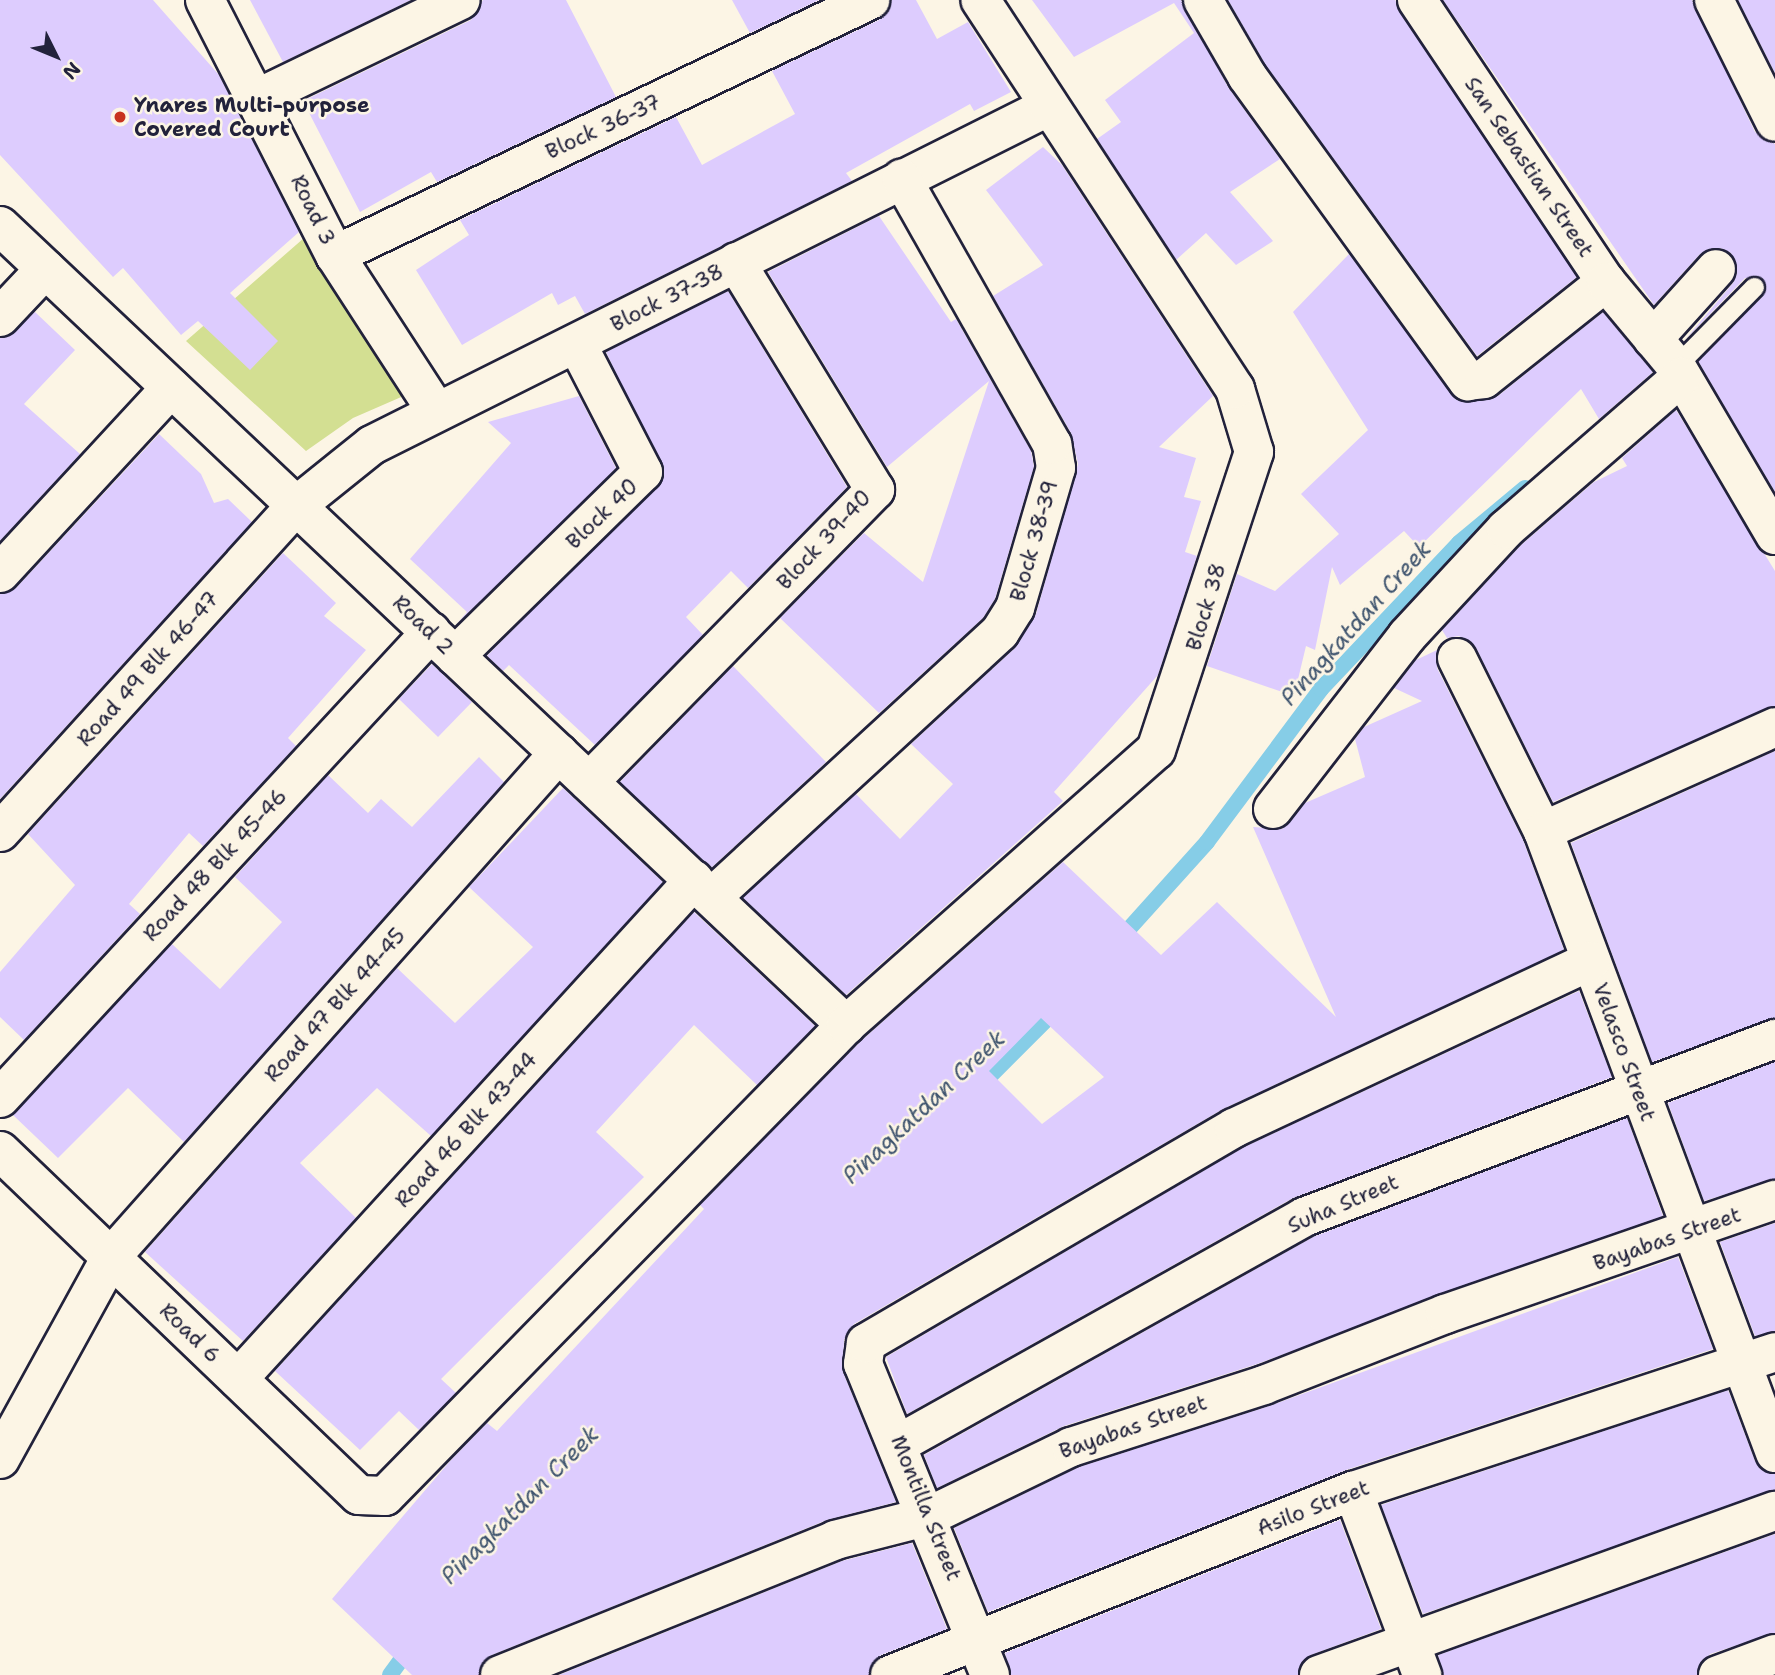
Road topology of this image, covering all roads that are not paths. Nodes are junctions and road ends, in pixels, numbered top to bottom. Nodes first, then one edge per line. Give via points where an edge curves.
1 (205, 0) edge
2 (461, 0) edge
3 (870, 0) edge
4 (980, 0) edge
5 (1203, 0) edge
6 (1417, 0) edge
7 (1714, 0) edge
8 (258, 98) junction
9 (1048, 107) junction
10 (1775, 122) edge
11 (902, 179) junction
12 (0, 226) edge
13 (335, 255) junction
14 (736, 262) junction
15 (45, 268) junction
16 (1716, 269) dead end
17 (1606, 282) junction
18 (1754, 287) dead end
19 (0, 317) edge
20 (576, 344) junction
21 (1664, 353) junction
22 (171, 388) junction
23 (437, 412) junction
24 (296, 506) junction
25 (1775, 536) edge
26 (0, 573) edge
27 (443, 644) junction
28 (1457, 658) dead end
29 (1775, 727) edge
30 (559, 753) junction
31 (589, 782) junction
32 (1273, 809) dead end
33 (1543, 831) junction
34 (0, 832) edge
35 (703, 889) junction
36 (1591, 961) junction
37 (846, 1025) junction
38 (1775, 1039) edge
39 (1637, 1091) junction
40 (0, 1097) edge
41 (0, 1151) edge
42 (1775, 1200) edge
43 (1692, 1233) junction
44 (111, 1257) junction
45 (1759, 1358) edge
46 (238, 1379) junction
47 (10, 1421) edge
48 (900, 1443) junction
49 (1775, 1453) edge
50 (0, 1460) edge
51 (1353, 1491) junction
52 (385, 1496) joint
53 (1775, 1511) edge
54 (929, 1516) junction
55 (1775, 1654) edge
56 (985, 1658) edge
57 (1416, 1659) edge
58 (500, 1675) edge
59 (890, 1675) edge
60 (1319, 1675) edge
61 (1718, 1675) edge

1 - 8 street, Road 3
2 - 8 street
3 - 13 street, Block 36-37
4 - 9 street, Block 38
5 - 17 street via 1247,76 1468,381 1484,379
6 - 17 street, San Sebastian Street
7 - 10 street
8 - 13 street, Road 3
9 - 11 street, Block 37-38
9 - 37 street, Block 38 via 1235,389 1254,452 1156,750
11 - 14 street, Block 37-38
11 - 35 street, Block 38-39 via 1052,443 1056,468 1015,608 1000,632
12 - 15 street, Road 2
13 - 23 street, Road 3
14 - 20 street, Block 37-38
14 - 31 street, Block 39-40 via 875,489
15 - 19 street
15 - 22 street, Road 2
16 - 21 street
17 - 21 street, San Sebastian Street
18 - 21 lane
20 - 23 street, Block 37-38
20 - 27 street, Block 40 via 643,472
21 - 25 street, San Sebastian Street
21 - 32 street via 1407,636
22 - 24 street, Road 2
22 - 26 street
23 - 24 street, Block 37-38 via 372,445
24 - 27 street, Road 2
24 - 34 street, Road 49 Blk 46-47
27 - 30 street, Road 2
27 - 40 street, Road 48 Blk 45-46
28 - 33 street, Velasco Street
29 - 33 street
30 - 31 street, Road 2
30 - 44 street, Road 47 Blk 44-45
31 - 35 street, Road 2
33 - 36 street, Velasco Street
35 - 37 street, Road 2
35 - 46 street, Road 46 Blk 43-44
36 - 39 street, Velasco Street
36 - 48 street, Montilla Street via 1234,1129 866,1343 863,1363
37 - 52 street, Block 38
38 - 39 street, Suha Street
39 - 43 street, Velasco Street
39 - 48 street, Suha Street via 1304,1217
41 - 44 street, Road 6
42 - 43 street, Bayabas Street
43 - 45 street, Velasco Street
43 - 54 street, Bayabas Street via 1071,1447
44 - 46 street, Road 6
44 - 47 street, Road 47 Blk 44-45
45 - 49 street, Velasco Street
45 - 51 street, Asilo Street
46 - 52 street, Road 6 via 359,1495
47 - 50 street, Road 47 Blk 44-45
48 - 54 street, Montilla Street
51 - 56 street, Asilo Street
51 - 57 street
53 - 57 street
54 - 56 street, Montilla Street
54 - 58 street, Bayabas Street via 885,1522 835,1540
55 - 61 street
56 - 59 street, Asilo Street
57 - 60 street

